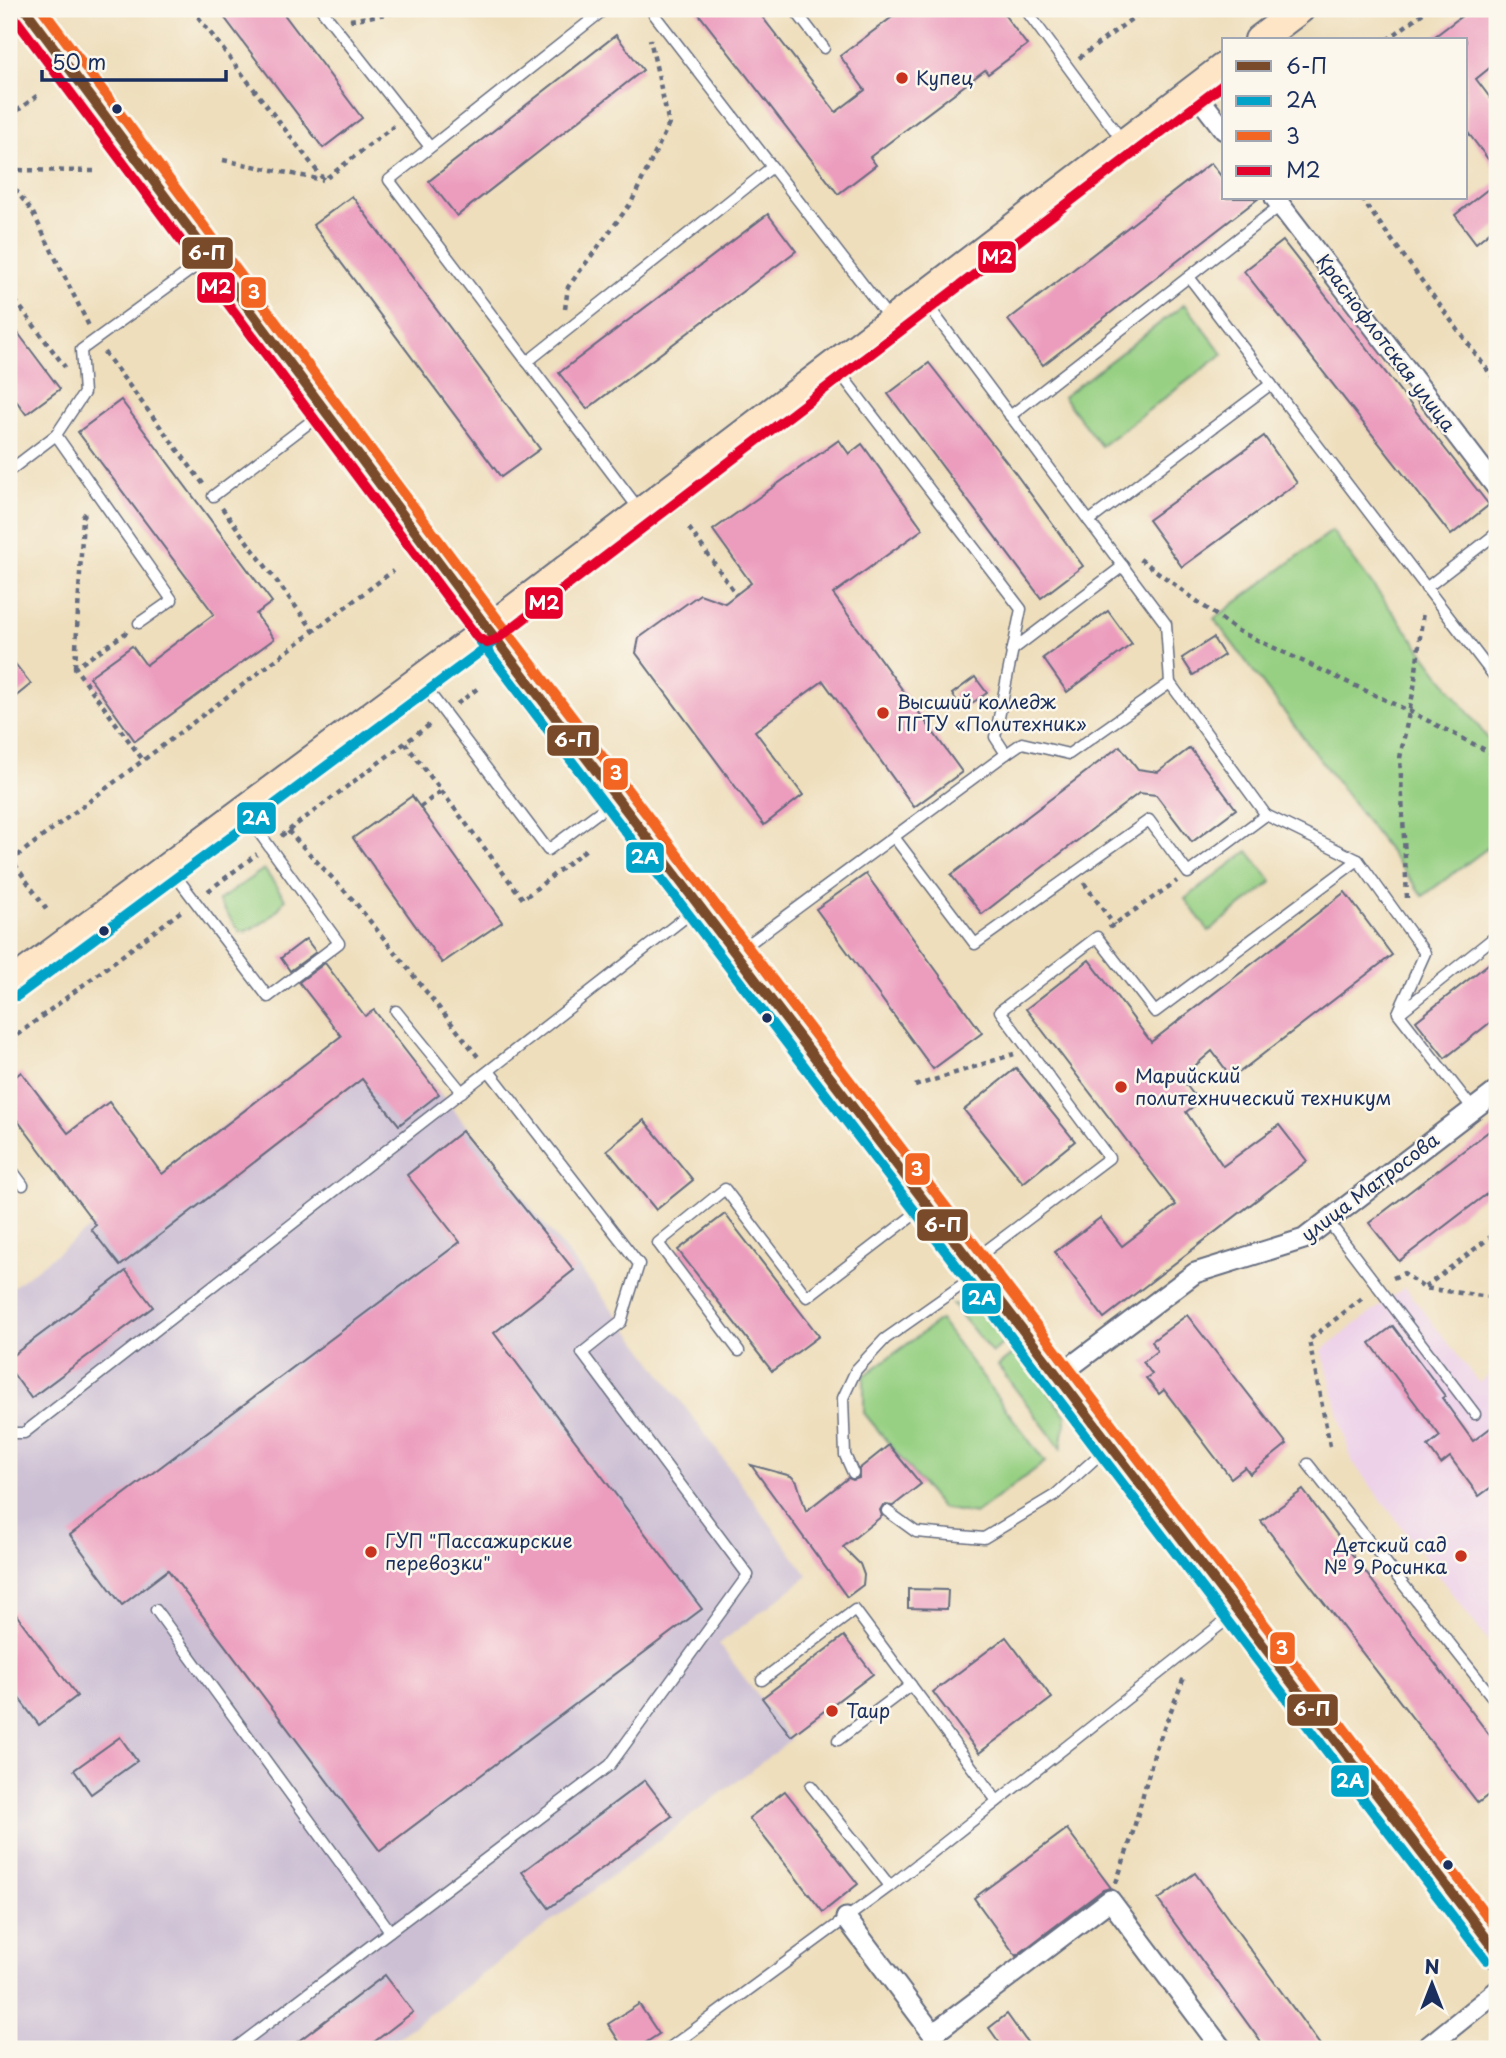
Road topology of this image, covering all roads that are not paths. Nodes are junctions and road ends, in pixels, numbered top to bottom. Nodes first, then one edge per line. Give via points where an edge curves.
1 (321, 9) edge
2 (605, 9) edge
3 (650, 9) edge
4 (794, 9) edge
5 (1025, 9) edge
6 (1300, 9) edge
7 (28, 15) edge
8 (1262, 38) edge
9 (824, 48) dead end
10 (1222, 68) edge
11 (1193, 90) junction
12 (1222, 128) edge
13 (1124, 144) junction
14 (430, 147) junction
15 (772, 167) junction
16 (1278, 202) edge
17 (210, 256) junction
18 (1189, 277) junction
19 (922, 298) junction
20 (891, 321) junction
21 (527, 362) junction
22 (834, 365) junction
23 (1271, 384) junction
24 (326, 411) junction
25 (1010, 415) junction
26 (56, 435) junction
27 (9, 471) edge
28 (1497, 488) edge
29 (213, 496) dead end
30 (642, 512) junction
31 (1089, 521) junction
32 (1497, 533) edge
33 (1123, 566) junction
34 (1426, 588) junction
35 (139, 623) road end
36 (488, 629) junction
37 (1011, 652) junction
38 (420, 679) junction
39 (1497, 680) edge
40 (1170, 683) junction
41 (1006, 754) junction
42 (618, 798) junction
43 (244, 810) junction
44 (1266, 815) junction
45 (894, 837) junction
46 (1358, 860) junction
47 (169, 866) junction
48 (700, 906) junction
49 (1497, 935) edge
50 (736, 954) junction
51 (9, 985) edge
52 (396, 1011) dead end
53 (1398, 1013) junction
54 (489, 1071) junction
55 (1497, 1091) edge
56 (461, 1092) junction
57 (1473, 1109) junction
58 (9, 1166) edge
59 (23, 1185) dead end
60 (927, 1204) junction
61 (1328, 1221) junction
62 (975, 1268) junction
63 (739, 1350) dead end
64 (1058, 1376) junction
65 (1475, 1414) dead end
66 (9, 1433) edge
67 (1110, 1445) junction
68 (1308, 1464) dead end
69 (853, 1474) dead end
70 (887, 1511) dead end
71 (156, 1610) dead end
72 (1237, 1611) junction
73 (762, 1680) dead end
74 (911, 1685) junction
75 (1497, 1703) edge
76 (838, 1740) dead end
77 (811, 1786) dead end
78 (997, 1801) junction
79 (890, 1886) junction
80 (846, 1918) junction
81 (390, 1931) junction
82 (1497, 1952) edge
83 (1497, 1992) edge
84 (939, 2042) edge
85 (234, 2049) edge
86 (668, 2049) edge
87 (1222, 2049) edge
88 (1425, 2049) edge

1 - 14 lane
2 - 14 lane
3 - 15 lane
4 - 9 lane
5 - 13 lane
6 - 8 street
7 - 17 main road
10 - 11 street
11 - 12 street
11 - 13 street
13 - 19 street
14 - 21 lane via 389,180
15 - 20 lane
15 - 21 lane
16 - 18 lane
16 - 28 street, Краснофлотская улица
17 - 24 main road
17 - 26 lane via 81,350 84,393
18 - 23 lane
18 - 25 lane
19 - 20 street
19 - 25 lane
20 - 22 street
21 - 30 lane
22 - 30 street
22 - 37 lane via 1021,608
23 - 31 lane
23 - 34 lane
24 - 29 lane
24 - 36 main road
25 - 31 lane
26 - 27 lane
26 - 35 lane via 172,600
30 - 36 street
31 - 33 lane
32 - 34 lane
33 - 37 lane
33 - 40 lane via 1166,624
34 - 39 lane
36 - 38 street
36 - 42 main road
37 - 41 lane via 995,737
38 - 42 lane via 548,850
38 - 43 street
40 - 41 lane via 1069,754 1022,743
40 - 44 lane
41 - 45 lane
42 - 48 main road
43 - 47 street
43 - 47 lane via 339,943 279,989 268,996
44 - 45 lane via 1188,873 1149,820 975,944
44 - 46 lane
45 - 50 lane
46 - 53 lane via 1425,954
46 - 62 lane via 1155,1012 1097,937 1000,1011 1109,1158
47 - 51 street
48 - 50 main road
48 - 54 lane
49 - 53 lane
50 - 60 main road
52 - 56 lane
53 - 57 lane
54 - 56 lane
54 - 81 lane via 639,1264 621,1322 582,1353 748,1576 610,1765
55 - 57 street, улица Матросова
56 - 66 lane via 24,1433
57 - 61 street, улица Матросова
58 - 59 lane
60 - 62 main road
60 - 63 lane via 807,1297 725,1189 657,1243
61 - 64 street, улица Матросова via 1304,1240 1195,1273
61 - 65 lane
62 - 64 main road
62 - 69 lane via 885,1339 856,1370 843,1398 845,1455
64 - 67 main road
67 - 70 lane via 1055,1495 984,1538 916,1532
67 - 72 main road
68 - 75 lane
71 - 81 lane
72 - 78 lane
72 - 82 main road
73 - 74 lane via 855,1610
74 - 76 lane
74 - 78 lane
77 - 79 lane
78 - 79 lane
79 - 80 lane
80 - 84 street
80 - 86 lane
81 - 85 lane
83 - 88 street
84 - 87 street via 1110,1900

